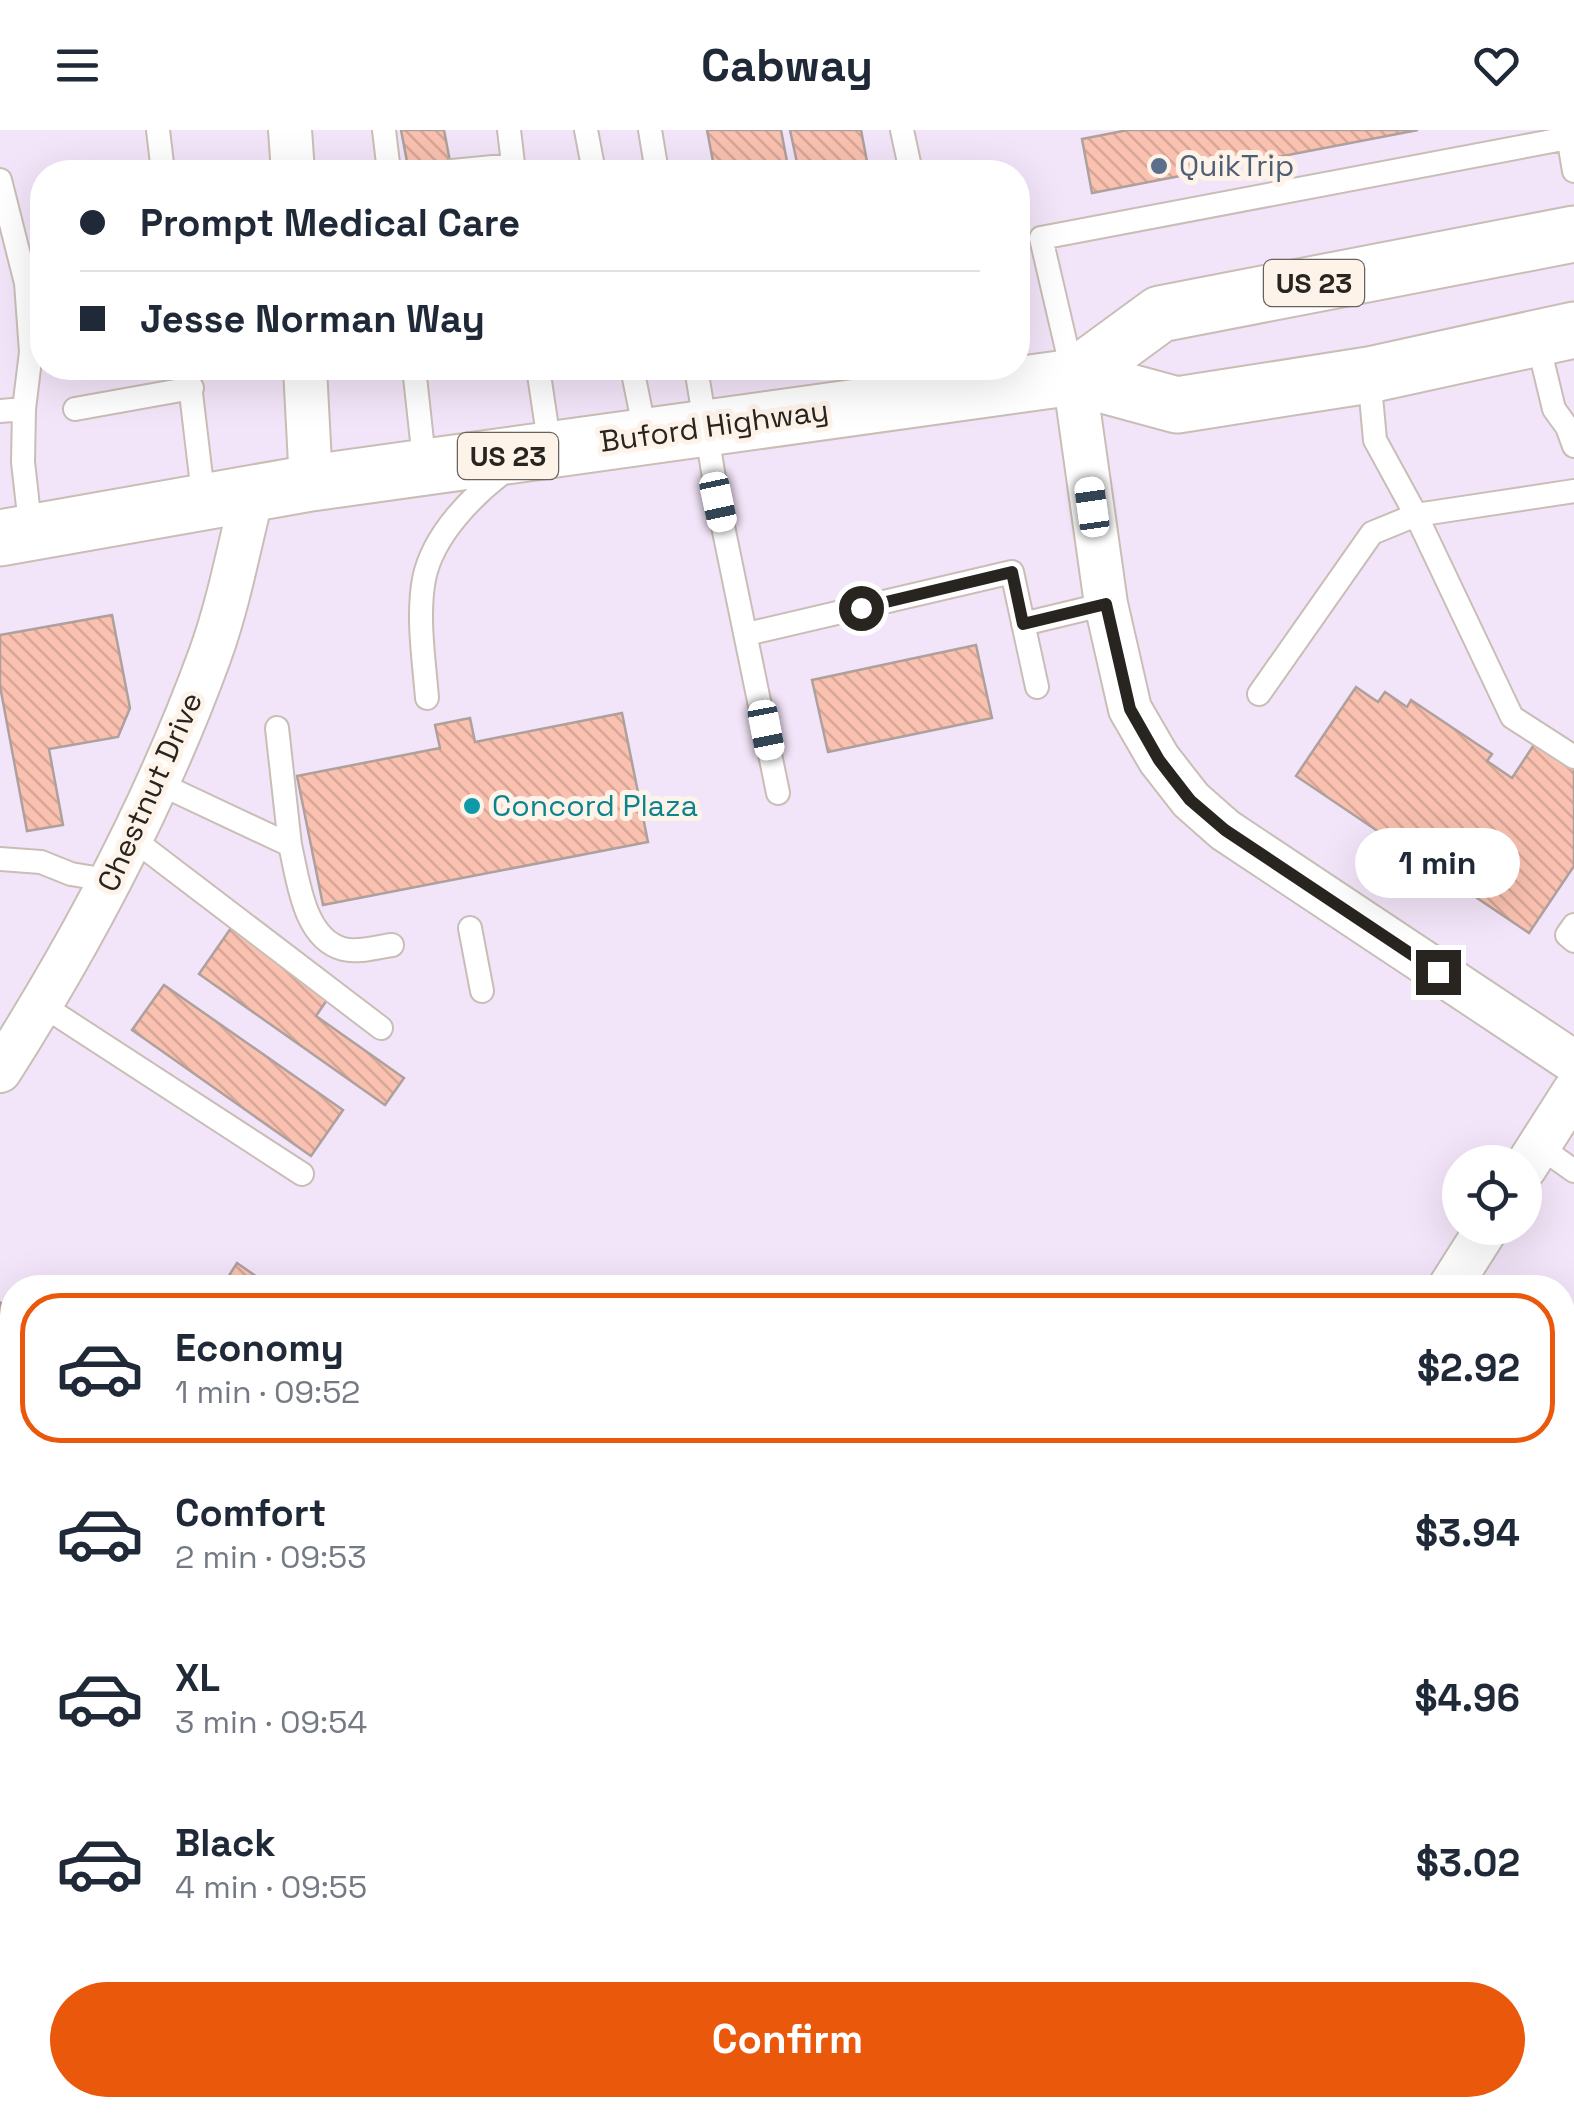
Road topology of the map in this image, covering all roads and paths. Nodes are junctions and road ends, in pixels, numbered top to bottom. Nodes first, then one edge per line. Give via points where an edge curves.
1 (158, 130) edge
2 (290, 130) edge
3 (384, 130) edge
4 (509, 130) edge
5 (586, 130) edge
6 (650, 130) edge
7 (902, 130) edge
8 (1568, 134) edge
9 (162, 160) edge
10 (292, 160) edge
11 (388, 160) edge
12 (512, 160) edge
13 (592, 160) edge
14 (655, 160) edge
15 (908, 160) edge
16 (1574, 171) edge
17 (0, 180) edge
18 (1574, 234) edge
19 (30, 329) edge
20 (1556, 335) edge
21 (30, 366) edge
22 (1369, 375) junction
23 (1074, 377) junction
24 (1030, 378) edge
25 (183, 380) edge
26 (191, 380) edge
27 (306, 380) edge
28 (415, 380) edge
29 (538, 380) edge
30 (634, 380) edge
31 (698, 380) edge
32 (957, 380) edge
33 (24, 409) junction
34 (74, 409) dead end
35 (0, 411) edge
36 (706, 427) junction
37 (646, 437) junction
38 (1574, 446) edge
39 (541, 450) junction
40 (425, 468) junction
41 (311, 483) junction
42 (1574, 492) edge
43 (229, 497) junction
44 (1416, 515) junction
45 (16, 536) edge
46 (1106, 604) junction
47 (1023, 624) junction
48 (747, 634) junction
49 (1037, 687) dead end
50 (1259, 694) dead end
51 (427, 698) dead end
52 (277, 728) dead end
53 (1574, 757) edge
54 (158, 783) junction
55 (778, 793) dead end
56 (133, 839) junction
57 (290, 845) junction
58 (0, 859) edge
59 (113, 880) junction
60 (1574, 925) edge
61 (470, 928) dead end
62 (1574, 941) edge
63 (392, 945) dead end
64 (482, 991) dead end
65 (42, 1005) junction
66 (381, 1028) dead end
67 (1574, 1062) edge
68 (0, 1071) edge
69 (1574, 1091) edge
70 (1540, 1145) edge
71 (1542, 1160) edge
72 (1574, 1171) edge
73 (302, 1174) dead end
74 (1476, 1245) edge
75 (1457, 1275) edge

1 - 9 lane
2 - 10 street
3 - 11 lane
4 - 12 lane
5 - 13 lane
6 - 14 lane
7 - 15 lane
8 - 16 lane
8 - 23 lane via 1042,238
17 - 19 lane via 26,283
18 - 23 main road, Buford Highway / US 23 via 1160,314
20 - 22 main road, Buford Highway / US 23
20 - 38 lane via 1554,408
21 - 33 lane
22 - 23 main road, Buford Highway / US 23 via 1176,405
22 - 44 lane via 1374,440
23 - 24 main road, Buford Highway / US 23
23 - 46 street
25 - 34 lane
26 - 43 lane
27 - 41 street
28 - 40 lane
29 - 39 lane
30 - 37 lane
31 - 36 lane
32 - 36 main road, Buford Highway / US 23
33 - 35 lane
33 - 45 lane
36 - 37 main road, Buford Highway / US 23
36 - 48 lane
37 - 39 main road, Buford Highway / US 23
39 - 40 main road, Buford Highway / US 23
39 - 51 lane via 504,471 456,516 438,545 424,578
40 - 41 main road, Buford Highway / US 23
41 - 43 main road, Buford Highway / US 23
42 - 44 lane
43 - 45 main road, Buford Highway / US 23
43 - 54 street, Chestnut Drive via 211,652
44 - 50 lane via 1372,532
44 - 53 lane via 1512,716
46 - 47 lane
46 - 67 street via 1130,709 1190,800 1225,830
47 - 48 lane via 1012,572
47 - 49 lane
48 - 55 lane
52 - 57 lane
54 - 56 street, Chestnut Drive
54 - 57 lane
56 - 59 street, Chestnut Drive
56 - 66 lane
57 - 63 lane via 307,912 322,937 342,948
58 - 59 lane
59 - 65 street, Chestnut Drive
60 - 62 lane via 1567,935
61 - 64 lane
65 - 68 street, Chestnut Drive
65 - 73 lane
69 - 70 street
71 - 72 lane
74 - 75 street

